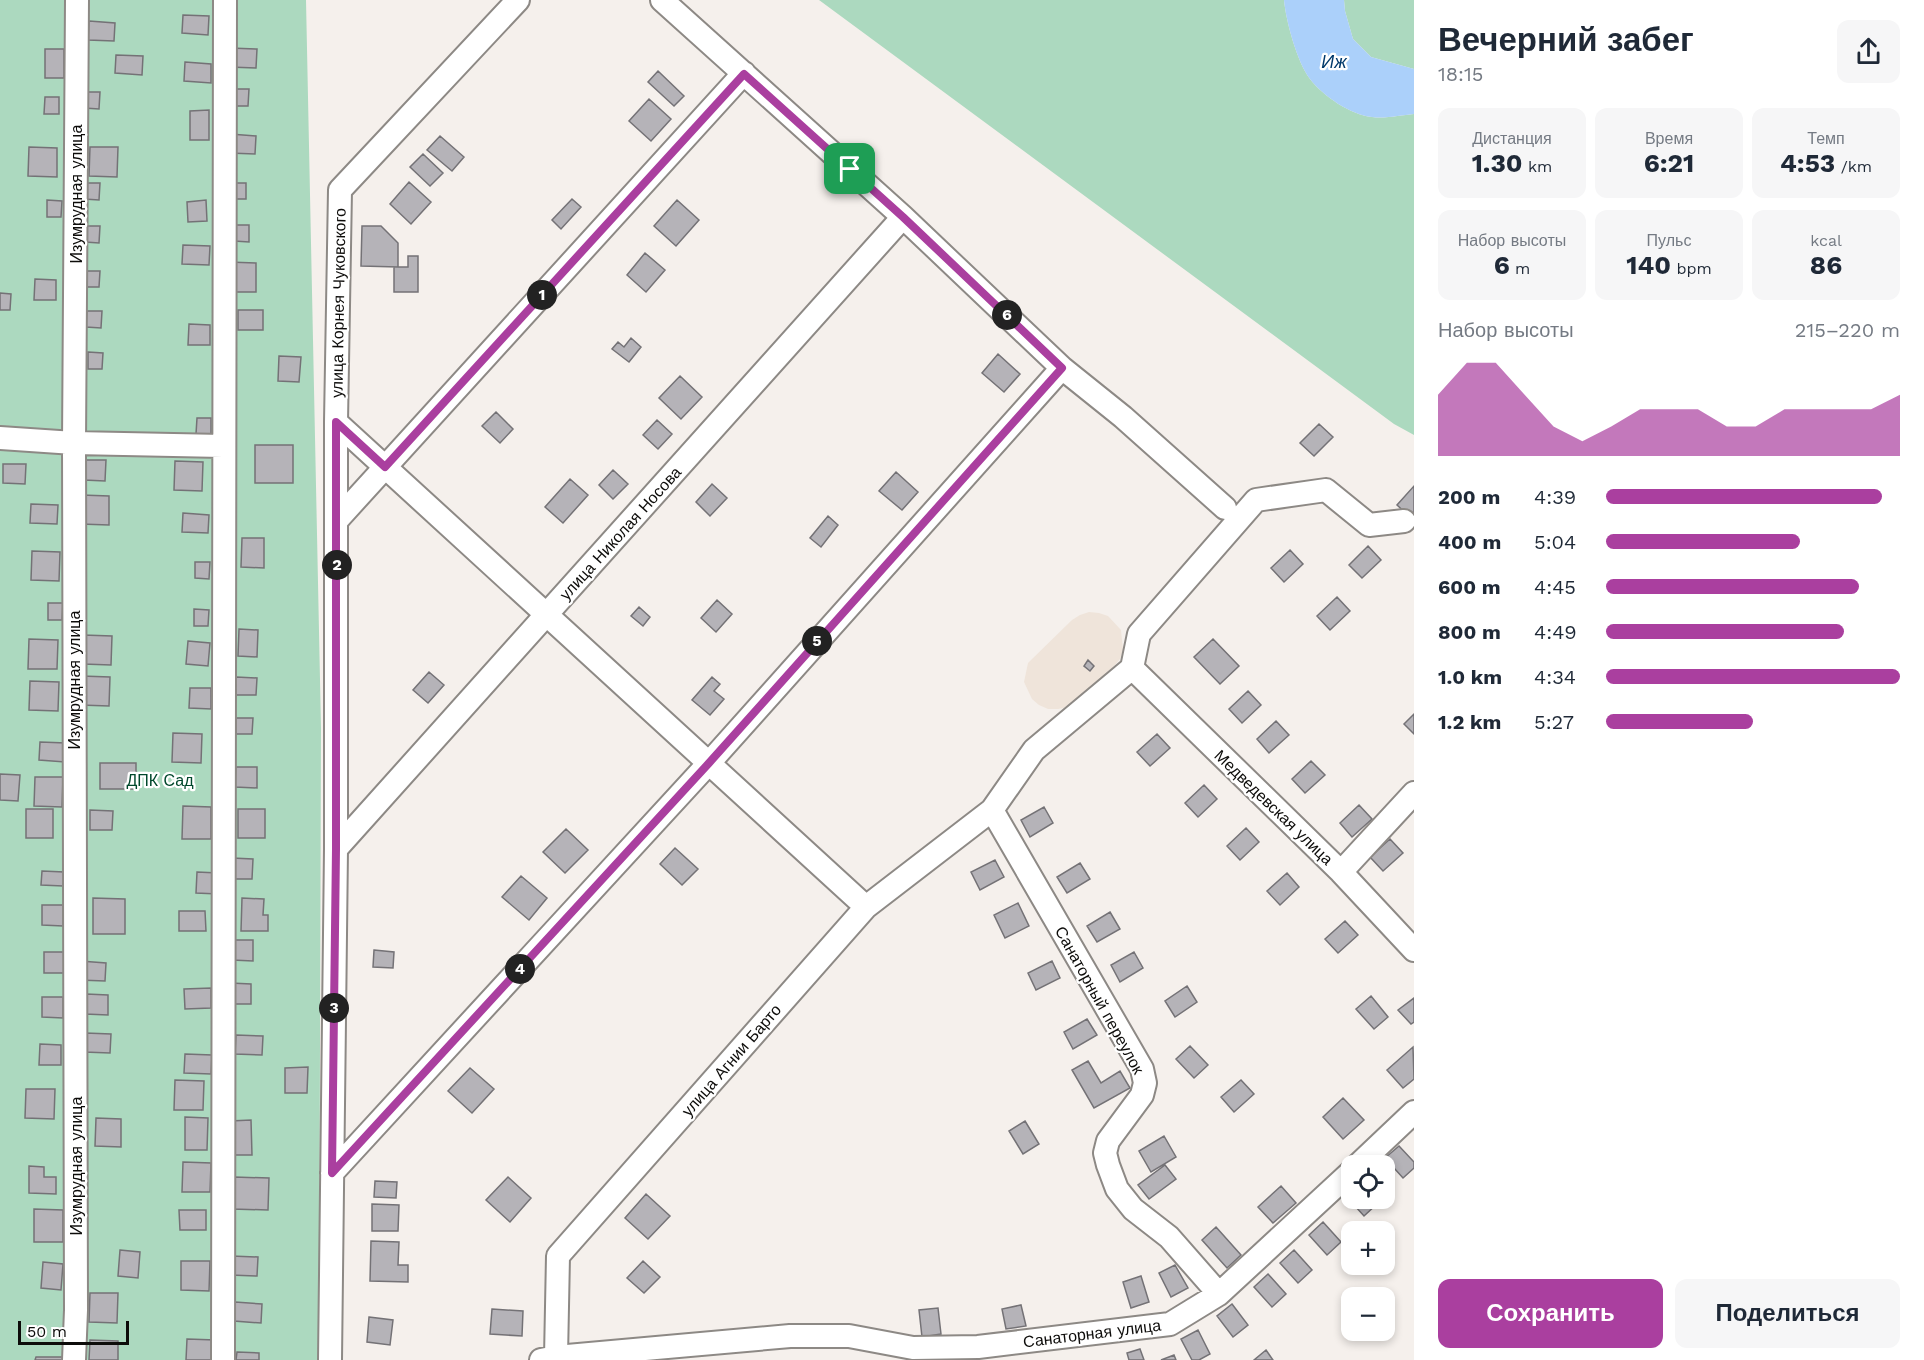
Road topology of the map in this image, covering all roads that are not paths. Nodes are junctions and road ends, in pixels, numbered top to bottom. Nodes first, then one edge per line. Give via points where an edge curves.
1 (77, 0) edge
2 (225, 0) edge
3 (518, 0) edge
4 (662, 0) edge
5 (744, 74) junction
6 (903, 217) junction
7 (1062, 368) junction
8 (336, 422) junction
9 (0, 438) edge
10 (74, 443) junction
11 (223, 446) junction
12 (385, 467) junction
13 (1225, 508) dead end
14 (337, 520) junction
15 (1404, 521) dead end
16 (547, 615) junction
17 (1132, 668) junction
18 (709, 763) junction
19 (1414, 793) edge
20 (992, 810) junction
21 (336, 849) junction
22 (1341, 872) junction
23 (866, 907) junction
24 (1414, 950) edge
25 (1414, 1112) edge
26 (1369, 1155) edge
27 (332, 1173) junction
28 (1341, 1180) edge
29 (1219, 1294) junction
30 (549, 1358) edge
31 (74, 1360) edge
32 (223, 1360) edge
33 (330, 1360) edge

1 - 10 street, Изумрудная улица
2 - 11 street
3 - 8 street, улица Корнея Чуковского via 340,190
4 - 5 street
5 - 6 street
5 - 12 street
6 - 7 street
6 - 16 street, улица Николая Носова
7 - 13 street
7 - 18 street
8 - 12 street
8 - 14 street, улица Корнея Чуковского
9 - 10 street
10 - 11 street
10 - 31 street, Изумрудная улица
11 - 32 street
12 - 14 street
12 - 16 street
14 - 21 street, улица Корнея Чуковского
15 - 17 street via 1370,525 1326,490 1256,500 1139,634
16 - 18 street
16 - 21 street, улица Николая Носова
17 - 20 street, улица Агнии Барто via 1035,750
17 - 22 street, Медведевская улица
18 - 23 street
18 - 27 street
19 - 22 street
20 - 23 street, улица Агнии Барто
20 - 29 street, Санаторный переулок via 1142,1069 1142,1095 1108,1141 1105,1153 1117,1189 1133,1209 1169,1237
21 - 27 street, улица Корнея Чуковского
22 - 24 street, Медведевская улица
23 - 30 street, улица Агнии Барто via 558,1256
25 - 26 street
27 - 33 street, улица Корнея Чуковского
28 - 29 street, Санаторная улица
29 - 30 street, Санаторная улица via 1170,1323 978,1347 913,1348 849,1336 790,1336

